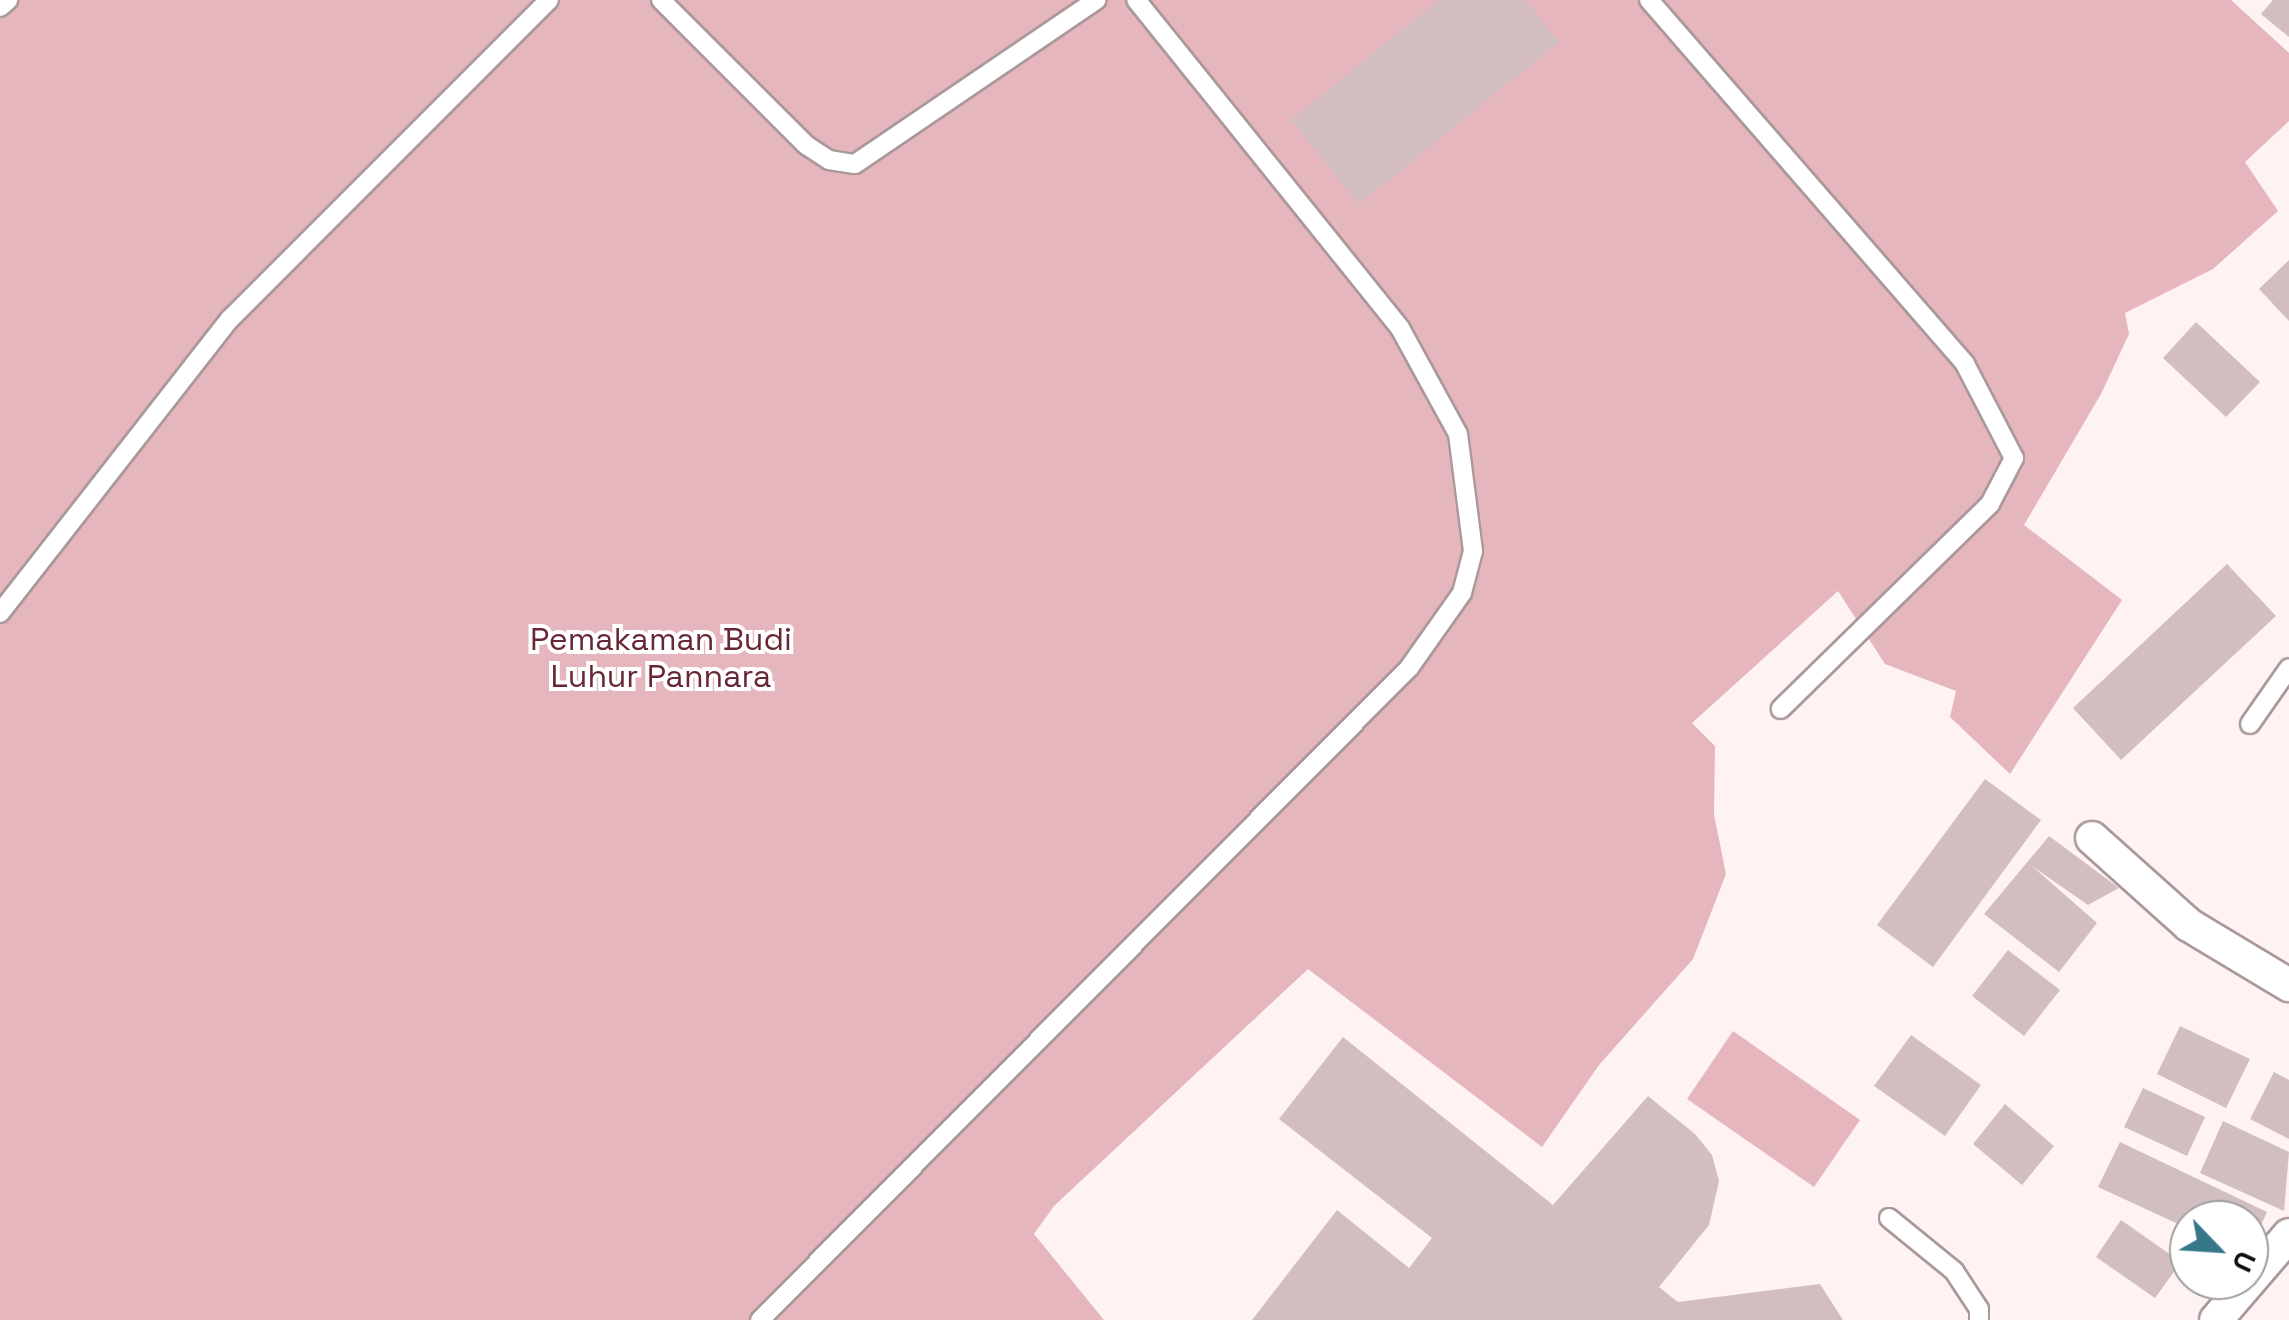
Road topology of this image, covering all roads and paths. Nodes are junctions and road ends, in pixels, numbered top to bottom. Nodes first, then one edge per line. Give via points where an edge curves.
1 (8, 0) edge
2 (550, 0) edge
3 (661, 0) edge
4 (1096, 0) edge
5 (1136, 0) edge
6 (1649, 0) edge
7 (0, 7) edge
8 (0, 613) edge
9 (2289, 668) edge
10 (1780, 710) dead end
11 (2250, 724) dead end
12 (2092, 838) dead end
13 (2289, 985) edge
14 (1889, 1218) dead end
15 (2289, 1234) edge
16 (760, 1320) edge
17 (1978, 1320) edge
18 (2216, 1320) edge

1 - 7 lane
2 - 8 lane via 230,319
3 - 4 lane via 806,145 829,160 855,164
5 - 16 lane via 1400,328 1458,434 1473,551 1462,594 1409,668
6 - 10 lane via 1966,364 2014,458 1990,504
9 - 11 lane
12 - 13 street via 2189,925
14 - 17 lane via 1954,1271 1979,1309
15 - 18 street

